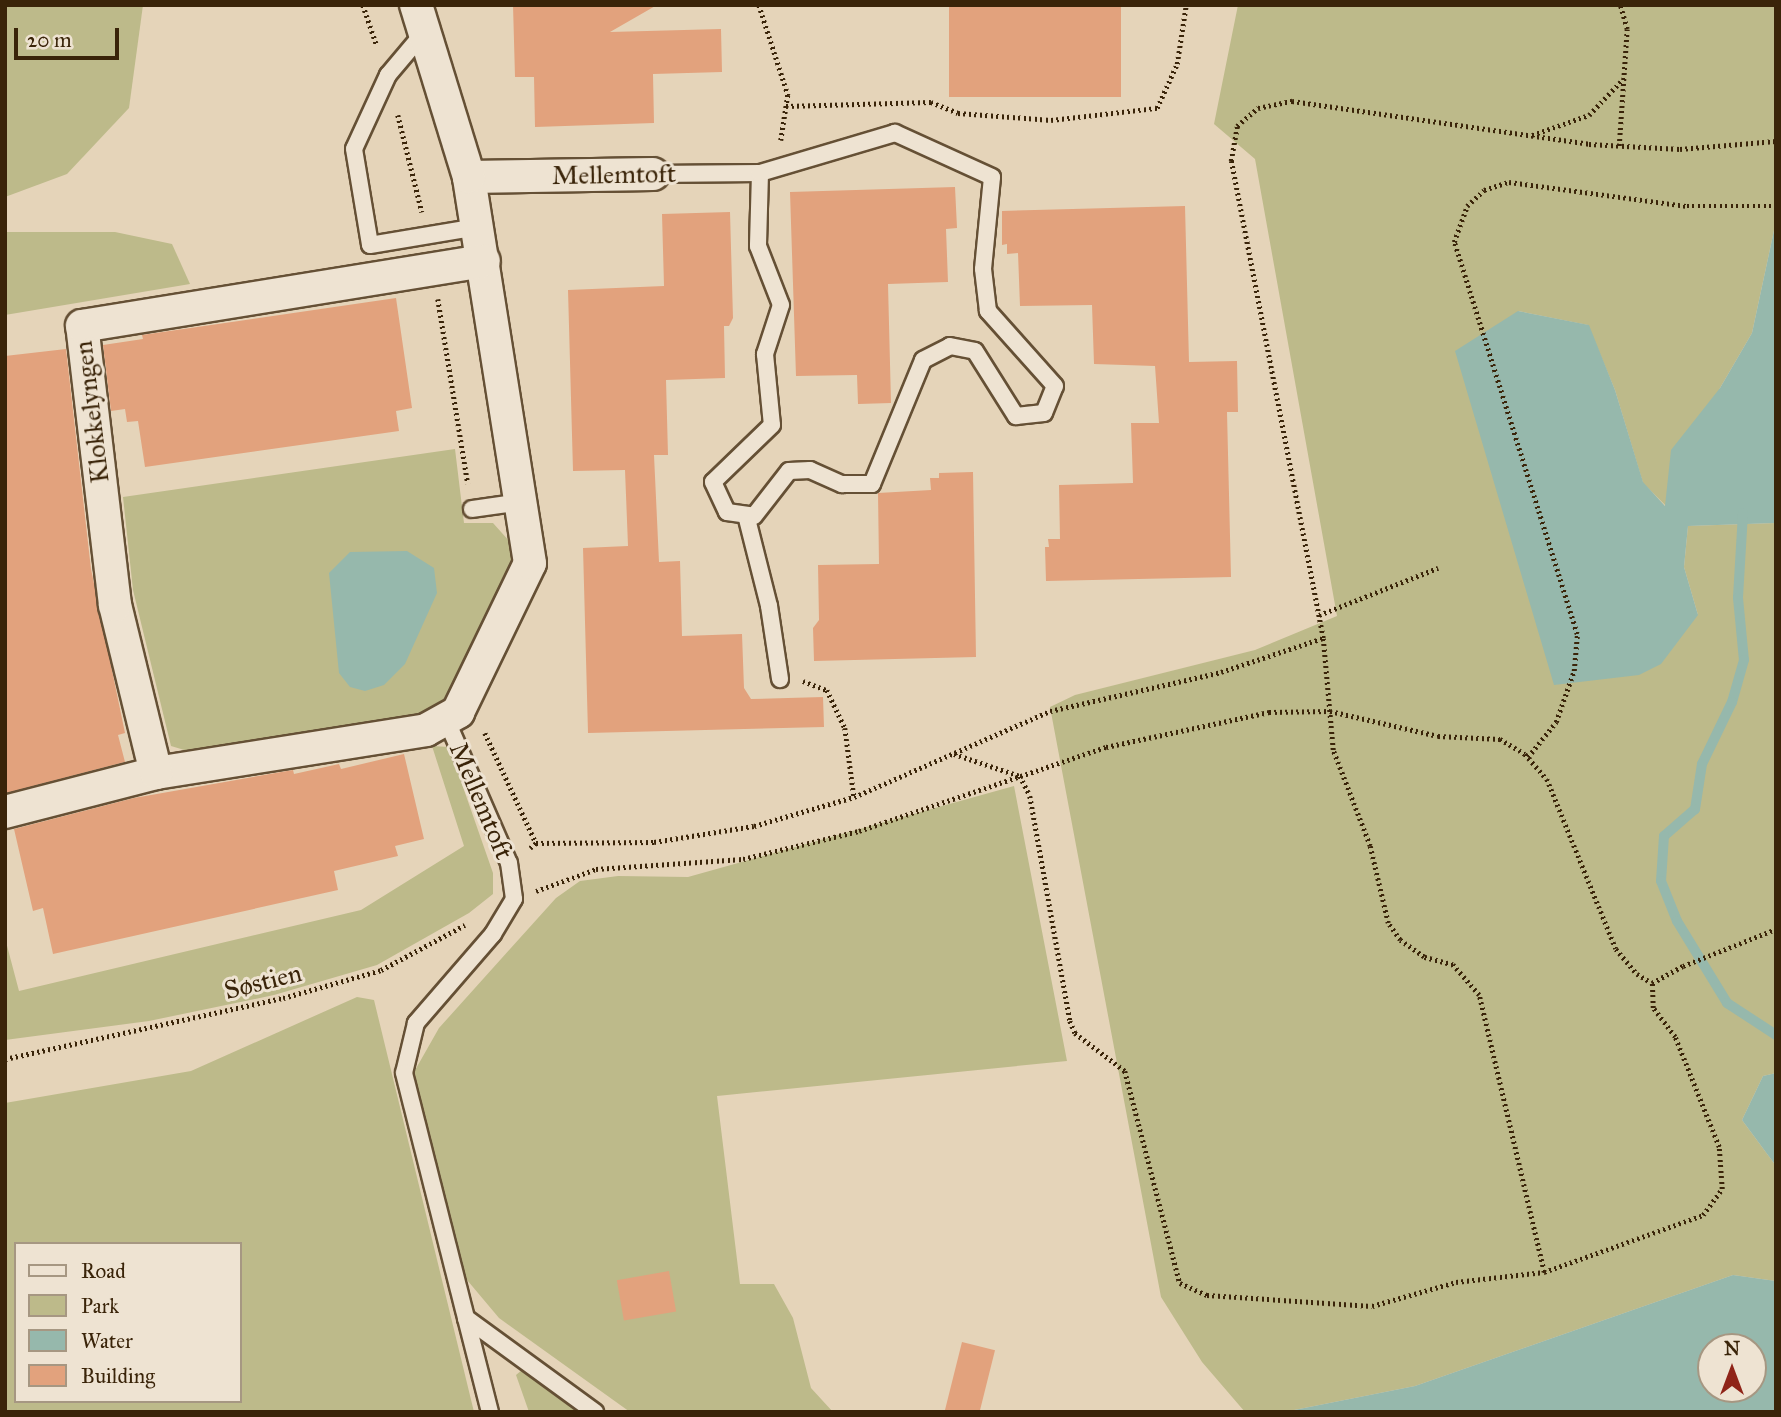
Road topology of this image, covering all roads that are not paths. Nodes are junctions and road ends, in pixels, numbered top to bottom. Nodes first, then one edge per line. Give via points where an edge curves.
1 (421, 18) edge
2 (767, 170) junction
3 (653, 174) joint
4 (469, 177) junction
5 (478, 227) junction
6 (484, 261) junction
7 (521, 502) junction
8 (472, 509) dead end
9 (746, 515) junction
10 (780, 679) road end
11 (446, 719) junction
12 (156, 773) junction
13 (5, 813) edge
14 (466, 1318) junction
15 (490, 1412) edge
16 (596, 1412) edge

1 - 4 street, Mellemtoft
1 - 5 lane via 354,149 370,245
2 - 3 lane, Mellemtoft
2 - 9 lane via 758,246 781,305 765,354 772,425 713,482 727,512
2 - 9 lane, Mellemtoft via 895,133 992,177 983,269 988,311 1055,386 1044,414 1016,416 975,352 950,346 923,360 872,484 842,484 810,470 789,471 754,516
3 - 4 street, Mellemtoft
4 - 5 street, Mellemtoft
5 - 6 street, Mellemtoft
6 - 7 street, Mellemtoft
6 - 12 street, Klokkelyngen via 82,326 115,605
7 - 8 lane
7 - 11 street, Mellemtoft via 530,563 458,712
9 - 10 lane via 769,607
11 - 12 street via 426,730
11 - 14 lane, Mellemtoft via 509,863 514,899 493,934 416,1023 404,1073
12 - 13 street
14 - 15 lane
14 - 16 lane

